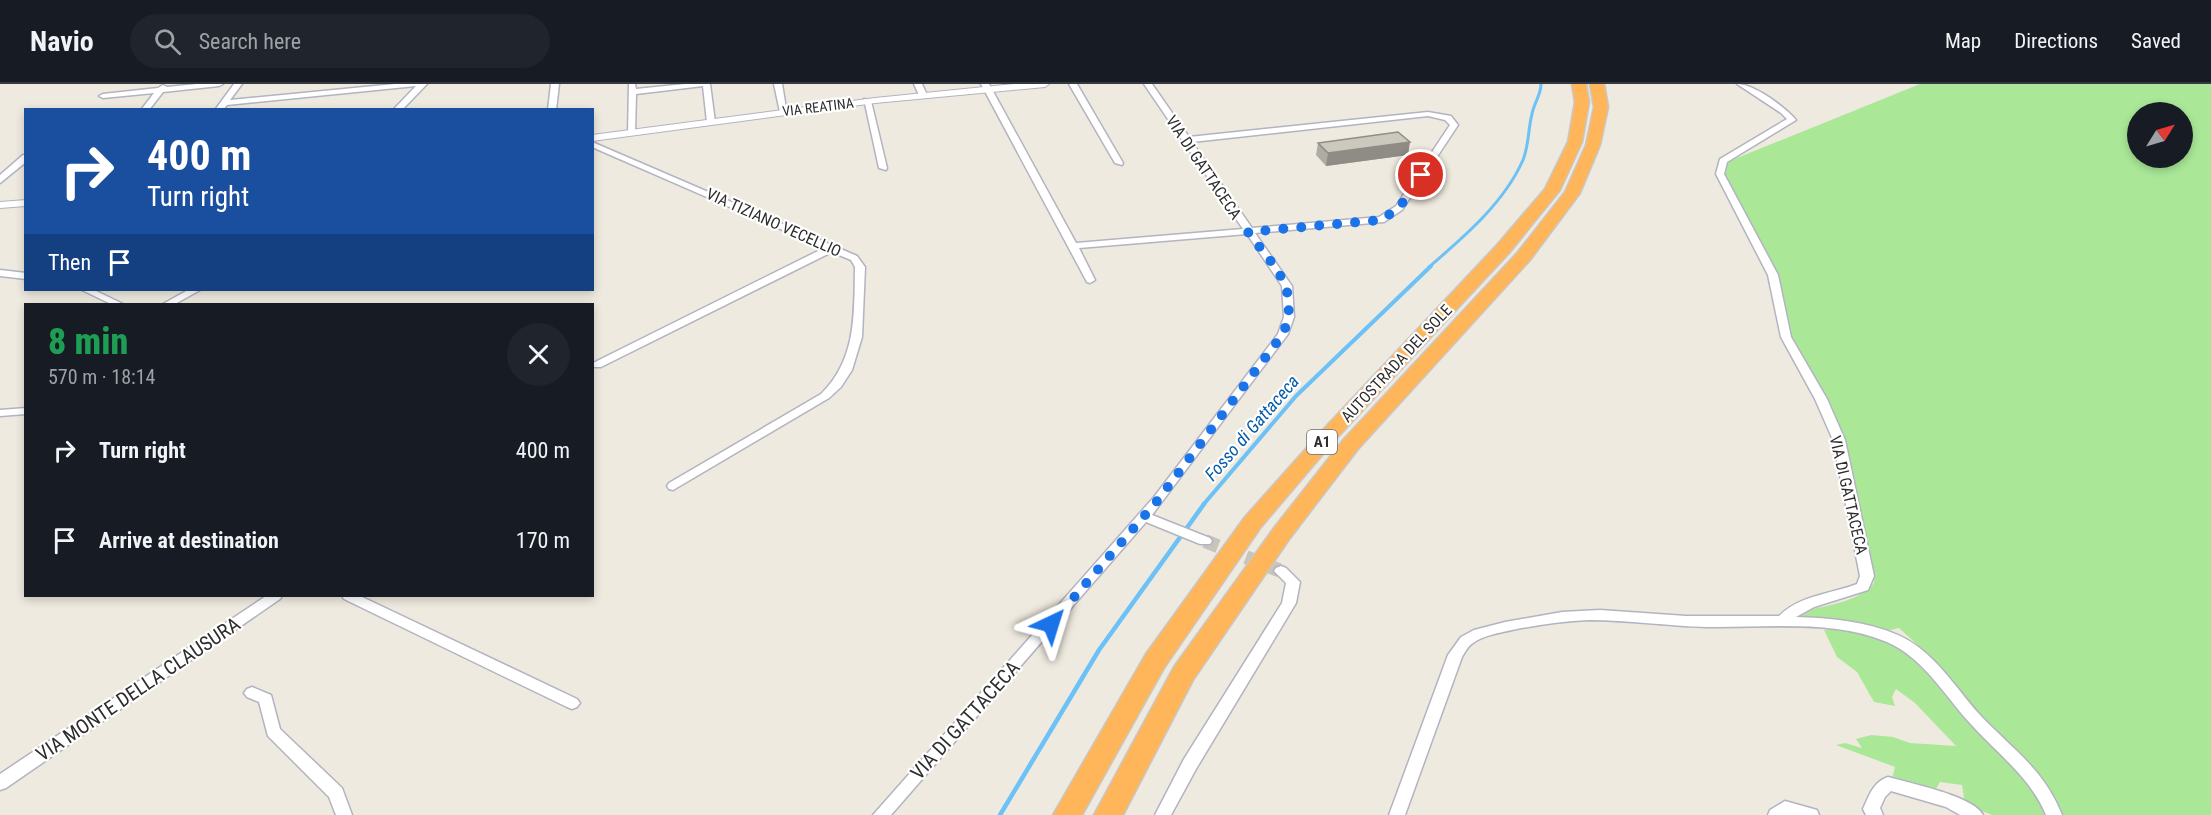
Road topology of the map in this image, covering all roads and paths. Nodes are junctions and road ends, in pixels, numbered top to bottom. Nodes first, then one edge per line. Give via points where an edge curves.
1 (219, 84) edge
2 (238, 84) edge
3 (420, 84) edge
4 (555, 84) edge
5 (705, 84) edge
6 (778, 84) edge
7 (918, 84) edge
8 (1045, 84) edge
9 (1073, 84) edge
10 (1148, 84) edge
11 (1579, 84) edge
12 (1597, 84) edge
13 (1741, 84) edge
14 (987, 86) edge
15 (164, 87) edge
16 (632, 88) edge
17 (923, 95) junction
18 (104, 96) dead end
19 (867, 101) junction
20 (221, 106) edge
21 (147, 108) edge
22 (399, 108) edge
23 (552, 108) edge
24 (784, 112) junction
25 (711, 122) junction
26 (631, 132) junction
27 (594, 138) edge
28 (1185, 140) junction
29 (594, 145) edge
30 (24, 159) edge
31 (1119, 163) dead end
32 (883, 168) dead end
33 (0, 180) edge
34 (24, 203) edge
35 (0, 205) edge
36 (1248, 232) junction
37 (1073, 246) junction
38 (832, 249) junction
39 (0, 273) edge
40 (24, 276) edge
41 (1090, 280) dead end
42 (89, 291) edge
43 (193, 291) edge
44 (111, 303) edge
45 (170, 303) edge
46 (597, 365) dead end
47 (24, 411) edge
48 (0, 413) edge
49 (673, 486) dead end
50 (1143, 516) junction
51 (1206, 541) tunnel mouth
52 (1281, 571) dead end
53 (274, 597) edge
54 (351, 597) edge
55 (1783, 621) junction
56 (252, 693) dead end
57 (572, 703) dead end
58 (0, 783) edge
59 (344, 815) edge
60 (881, 815) edge
61 (1067, 815) edge
62 (1108, 815) edge
63 (1163, 815) edge
64 (1397, 815) edge
65 (1776, 815) edge
66 (1811, 815) edge
67 (1875, 815) edge
68 (1975, 815) edge
69 (2054, 815) edge

1 - 15 street
2 - 20 street
3 - 20 street
3 - 22 street
4 - 23 street
5 - 16 street
5 - 25 street
6 - 24 street
7 - 17 street
8 - 14 street, VIA REATINA
9 - 31 street
10 - 28 street, VIA DI GATTACECA
11 - 61 highway, AUTOSTRADA DEL SOLE / A1 via 1582,102 1575,142 1552,190 1503,249 1327,436 1253,522 1155,661
12 - 62 highway, AUTOSTRADA DEL SOLE / A1 via 1601,106 1593,145 1572,193 1524,256 1351,444 1282,533 1183,674
13 - 55 street, VIA DI GATTACECA via 1792,120 1723,161 1720,174 1773,274 1786,337 1839,440 1867,576 1863,586 1849,594 1796,608
14 - 17 street, VIA REATINA
14 - 37 street
15 - 18 street
15 - 21 street
16 - 26 street
17 - 19 street, VIA REATINA
19 - 24 street, VIA REATINA
19 - 32 street
24 - 25 street, VIA REATINA
25 - 26 street, VIA REATINA
26 - 27 street, VIA REATINA
28 - 36 street, VIA DI GATTACECA
28 - 36 street via 1428,114 1453,121 1399,208 1388,217 1367,223
29 - 38 street, VIA TIZIANO VECELLIO
30 - 33 street
34 - 35 street
36 - 37 street
36 - 50 street, VIA DI GATTACECA via 1287,286 1289,317 1283,334
37 - 41 street
38 - 46 street
38 - 49 street, VIA TIZIANO VECELLIO via 854,258 860,267 857,338 839,382 825,396
39 - 40 street
42 - 44 street
43 - 45 street
47 - 48 street
50 - 51 street
50 - 60 street, VIA DI GATTACECA
52 - 63 street via 1293,582 1289,603
53 - 58 street, VIA MONTE DELLA CLAUSURA
54 - 57 street
55 - 64 street via 1573,616 1485,632 1468,639 1455,655
55 - 69 street via 1862,628 1894,639 1912,651 1935,670 1973,717 2028,774 2049,800
56 - 59 street via 266,699 273,732 336,793
65 - 66 street via 1785,808
67 - 68 street via 1871,809 1874,801 1888,783 1950,801

